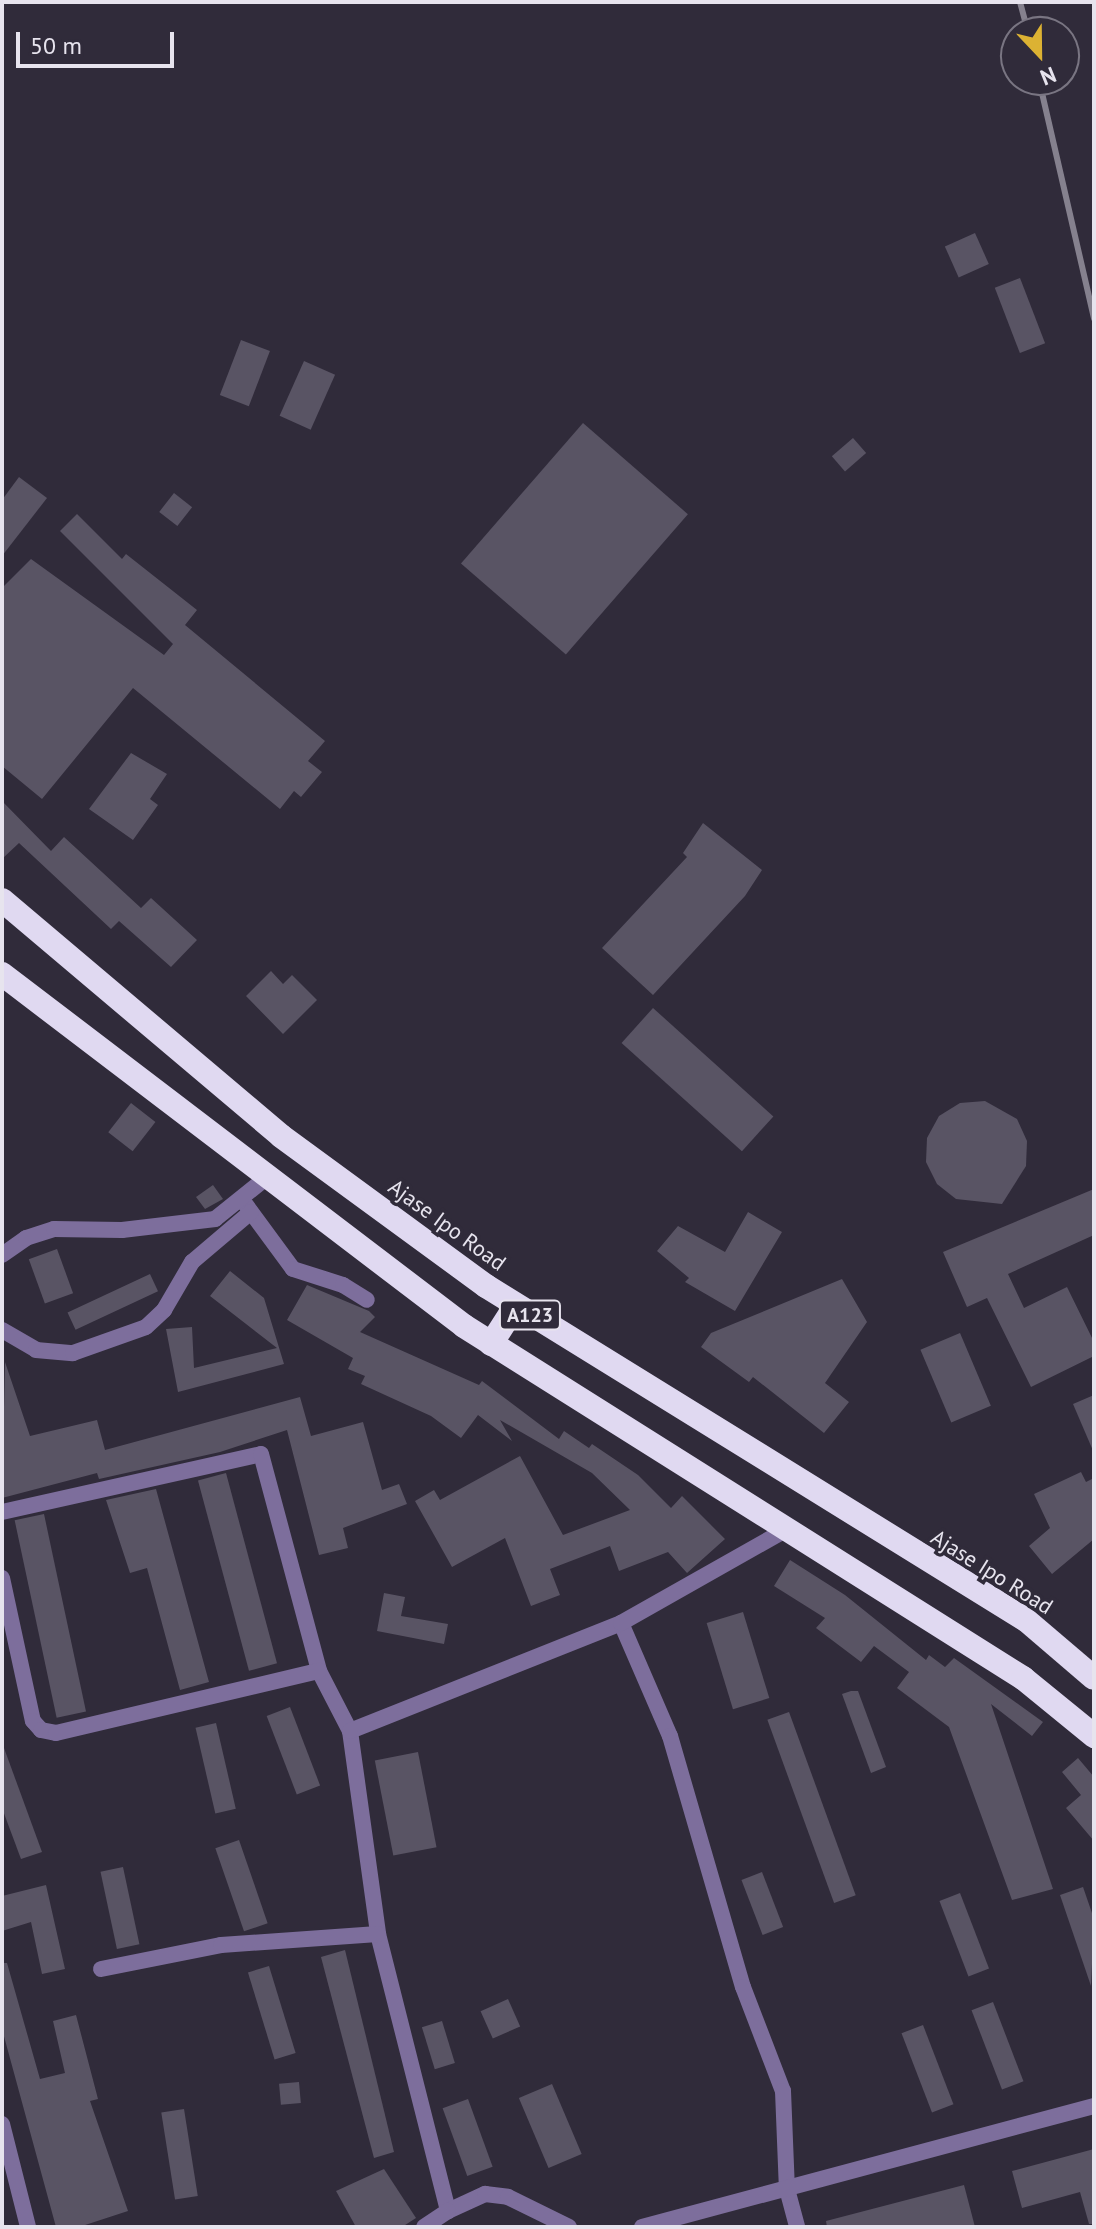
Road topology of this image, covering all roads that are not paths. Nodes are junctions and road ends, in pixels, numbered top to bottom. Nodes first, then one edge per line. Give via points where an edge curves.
1 (2, 900) edge
2 (2, 974) edge
3 (266, 1178) junction
4 (247, 1206) junction
5 (2, 1255) edge
6 (367, 1300) dead end
7 (516, 1305) junction
8 (2, 1330) edge
9 (491, 1344) junction
10 (2, 1512) edge
11 (787, 1529) junction
12 (2, 1578) edge
13 (621, 1623) junction
14 (319, 1671) junction
15 (1094, 1678) edge
16 (350, 1731) junction
17 (1094, 1736) edge
18 (378, 1934) junction
19 (101, 1969) dead end
20 (1094, 2106) edge
21 (2, 2124) edge
22 (787, 2189) junction
23 (448, 2211) junction
24 (28, 2227) edge
25 (424, 2227) edge
26 (569, 2227) edge
27 (642, 2227) edge
28 (797, 2227) edge

1 - 7 highway, Ajase Ipo Road / A123 via 281,1136
2 - 3 highway, A123
3 - 4 street
3 - 9 highway, A123
4 - 5 street via 193,1223 54,1229 26,1238
4 - 6 street via 293,1269 343,1285
4 - 8 street via 192,1262 164,1310 146,1327 73,1353 36,1350
7 - 9 highway
7 - 15 highway, Ajase Ipo Road / A123 via 1026,1620
9 - 11 highway, A123
10 - 14 street via 261,1454
11 - 13 street
11 - 17 highway, A123 via 1023,1678
12 - 14 street via 33,1721 41,1730 56,1733
13 - 16 street
13 - 22 street via 670,1736 743,1987 783,2091
14 - 16 street
16 - 18 street
18 - 19 street via 221,1945
18 - 23 street
20 - 22 street
21 - 24 street
22 - 27 street
22 - 28 street
23 - 25 street
23 - 26 street via 485,2194 508,2197

